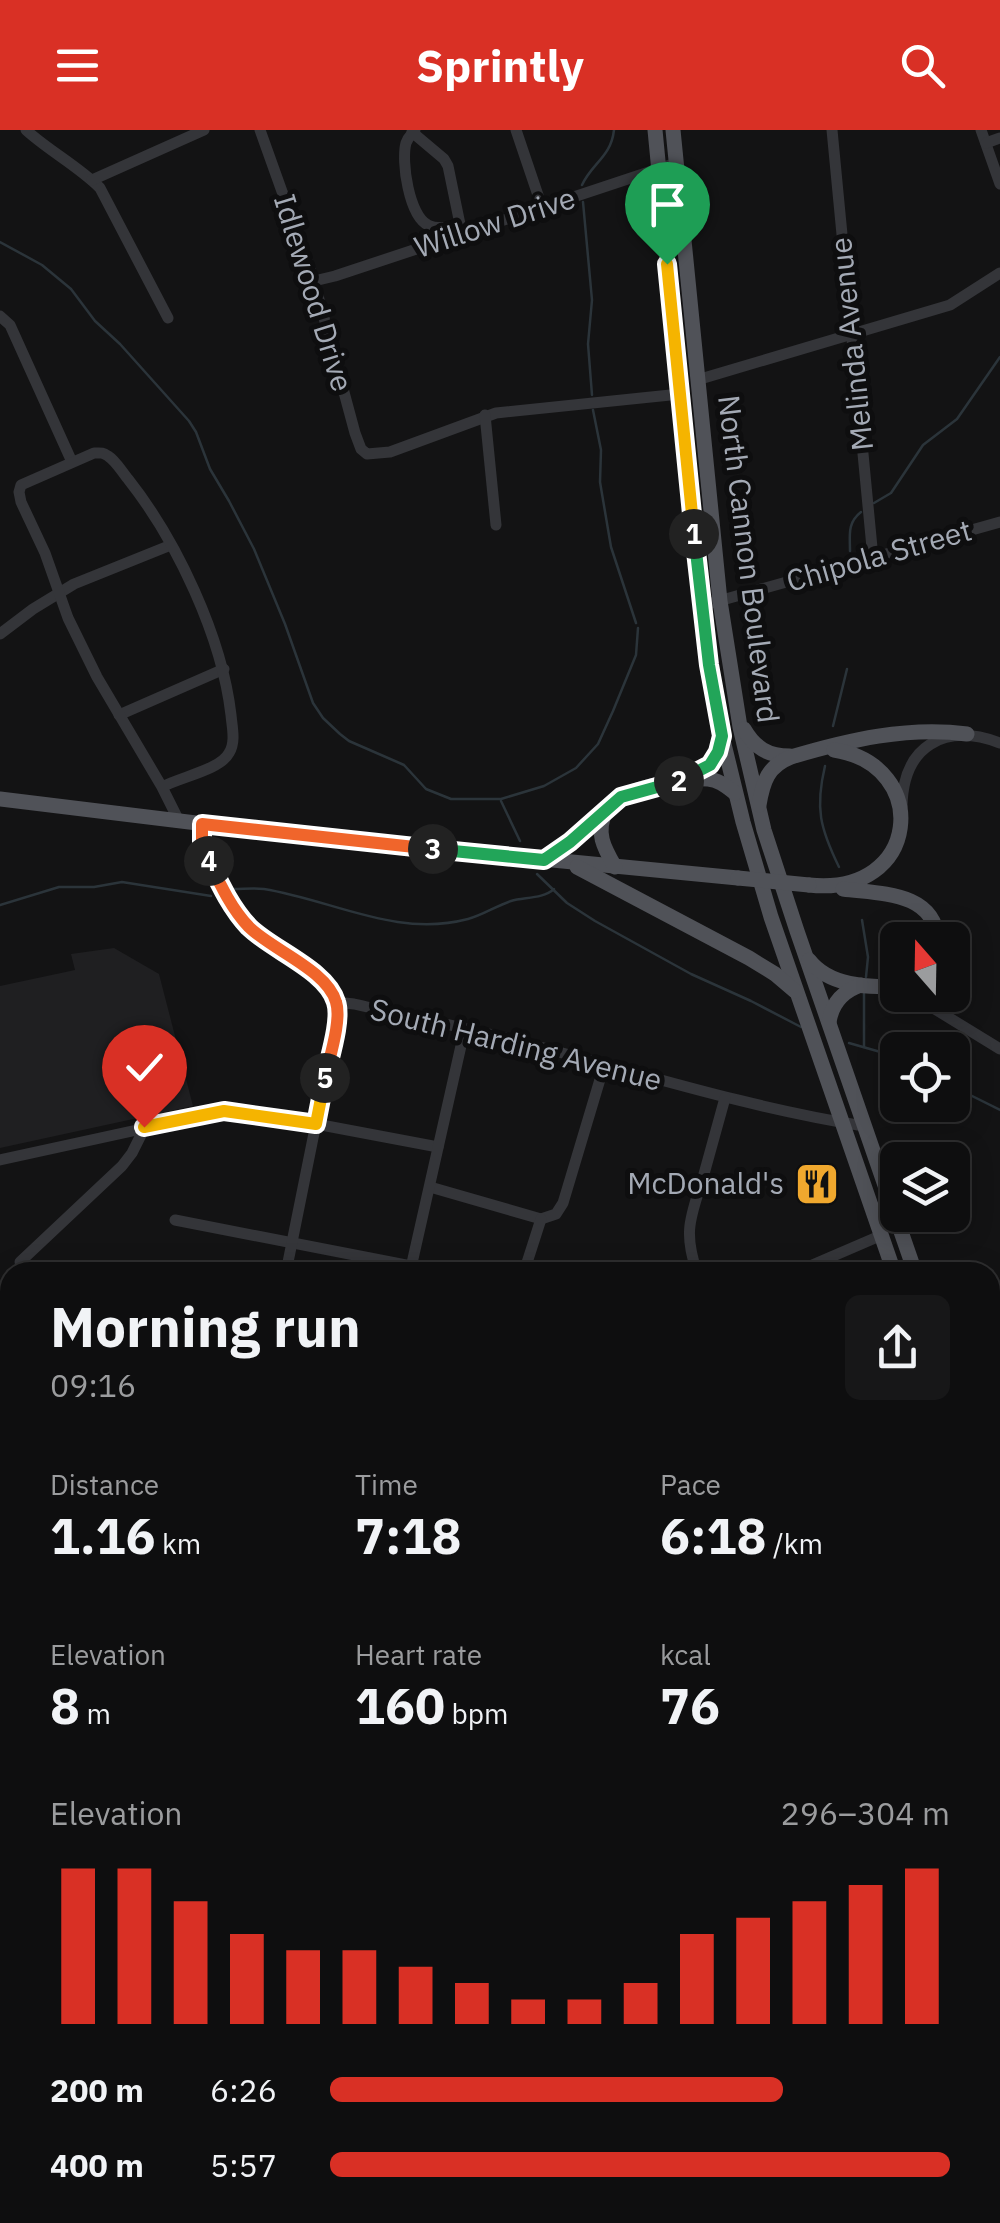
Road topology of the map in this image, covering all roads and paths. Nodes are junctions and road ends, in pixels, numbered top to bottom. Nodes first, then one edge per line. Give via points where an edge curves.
1 (26, 130) edge
2 (204, 130) edge
3 (260, 130) edge
4 (516, 130) edge
5 (654, 130) edge
6 (673, 130) edge
7 (832, 130) edge
8 (414, 131) edge
9 (983, 136) edge
10 (1000, 138) edge
11 (676, 164) junction
12 (658, 169) junction
13 (92, 180) junction
14 (1000, 184) edge
15 (542, 208) junction
16 (461, 230) junction
17 (1000, 273) edge
18 (314, 281) junction
19 (0, 316) edge
20 (168, 318) dead end
21 (851, 335) junction
22 (698, 380) junction
23 (680, 394) junction
24 (485, 415) junction
25 (72, 462) junction
26 (1000, 522) edge
27 (496, 525) dead end
28 (171, 545) junction
29 (873, 558) junction
30 (58, 594) junction
31 (720, 601) junction
32 (701, 606) junction
33 (0, 634) edge
34 (224, 669) junction
35 (737, 710) junction
36 (119, 714) junction
37 (967, 734) junction
38 (722, 736) junction
39 (1000, 743) edge
40 (820, 750) junction
41 (799, 755) junction
42 (682, 781) junction
43 (162, 787) junction
44 (735, 793) junction
45 (0, 799) edge
46 (608, 808) junction
47 (760, 813) junction
48 (902, 817) junction
49 (179, 821) junction
50 (202, 824) junction
51 (544, 860) junction
52 (564, 862) junction
53 (615, 867) junction
54 (814, 886) junction
55 (934, 922) edge
56 (802, 948) junction
57 (871, 986) junction
58 (880, 986) edge
59 (798, 994) junction
60 (336, 1002) junction
61 (947, 1012) edge
62 (830, 1026) junction
63 (465, 1028) junction
64 (1000, 1048) edge
65 (604, 1066) junction
66 (725, 1098) junction
67 (843, 1122) junction
68 (316, 1124) junction
69 (864, 1126) junction
70 (144, 1127) junction
71 (438, 1147) junction
72 (0, 1160) edge
73 (430, 1186) junction
74 (541, 1219) junction
75 (176, 1220) dead end
76 (882, 1235) junction
77 (292, 1244) junction
78 (20, 1262) dead end
79 (288, 1262) edge
80 (377, 1262) edge
81 (412, 1262) edge
82 (527, 1262) edge
83 (695, 1262) edge
84 (819, 1262) edge
85 (891, 1262) edge
86 (912, 1262) edge

1 - 13 street
2 - 13 street
3 - 18 street, Idlewood Drive
4 - 15 street
5 - 12 main road, North Cannon Boulevard
6 - 11 main road, North Cannon Boulevard
7 - 21 street, Melinda Avenue
8 - 16 street via 448,166
8 - 16 street via 405,146 406,174 421,220
9 - 10 street
9 - 14 street
11 - 12 street, Willow Drive
11 - 22 main road, North Cannon Boulevard
12 - 15 street, Willow Drive
12 - 23 main road, North Cannon Boulevard
13 - 20 street
15 - 16 street, Willow Drive
16 - 18 street, Willow Drive
17 - 21 street via 950,305
18 - 24 street, Idlewood Drive via 355,433 367,454 390,452
19 - 25 street
21 - 22 street
21 - 29 street, Melinda Avenue
22 - 31 main road, North Cannon Boulevard
23 - 24 street
23 - 32 main road, North Cannon Boulevard
24 - 27 street
25 - 28 street via 94,453 111,457
25 - 30 street via 21,485 19,492
26 - 29 street, Chipola Street
28 - 30 street
28 - 34 street
29 - 31 street, Chipola Street
30 - 33 street
30 - 36 street
31 - 32 street, Chipola Street
31 - 35 main road, North Cannon Boulevard
32 - 38 main road, North Cannon Boulevard
34 - 36 street
34 - 43 street via 232,731 228,755
35 - 41 main road via 758,748
35 - 47 main road, North Cannon Boulevard
36 - 43 street
37 - 39 street
37 - 40 main road via 904,732
37 - 48 street via 939,740 918,754 905,777
38 - 42 main road via 710,765
38 - 44 main road, North Cannon Boulevard
40 - 41 main road
40 - 48 main road via 854,754 874,766
41 - 47 main road via 768,772
42 - 44 main road via 713,780
42 - 46 main road via 628,794
43 - 49 street
44 - 59 main road, North Cannon Boulevard
45 - 49 main road
46 - 51 main road
46 - 53 main road via 600,831
47 - 56 main road, North Cannon Boulevard
48 - 54 main road via 896,846 877,870 852,883
49 - 50 main road
50 - 51 main road
50 - 60 street, South Harding Avenue via 202,843 240,916 318,978
51 - 52 main road
52 - 53 main road
52 - 59 main road via 749,958
53 - 54 main road, bridge
54 - 55 main road via 913,901
56 - 57 main road via 822,974
56 - 62 main road, North Cannon Boulevard
57 - 58 main road
57 - 62 main road via 838,1000
59 - 67 main road, North Cannon Boulevard
60 - 63 street, South Harding Avenue
60 - 68 street
61 - 64 street
62 - 69 main road, North Cannon Boulevard
63 - 65 street, South Harding Avenue
63 - 71 street
65 - 66 street, South Harding Avenue
65 - 74 street via 564,1203
66 - 67 street, South Harding Avenue
66 - 83 street via 691,1211
67 - 69 street, South Harding Avenue
67 - 76 main road, North Cannon Boulevard
68 - 70 street via 224,1111
68 - 71 street
68 - 77 street
69 - 86 main road, North Cannon Boulevard
70 - 72 street
70 - 78 street via 122,1166
71 - 73 street
73 - 74 street
73 - 81 street
74 - 82 street
75 - 77 street
76 - 84 street
76 - 85 main road, North Cannon Boulevard
77 - 79 street
77 - 80 street

